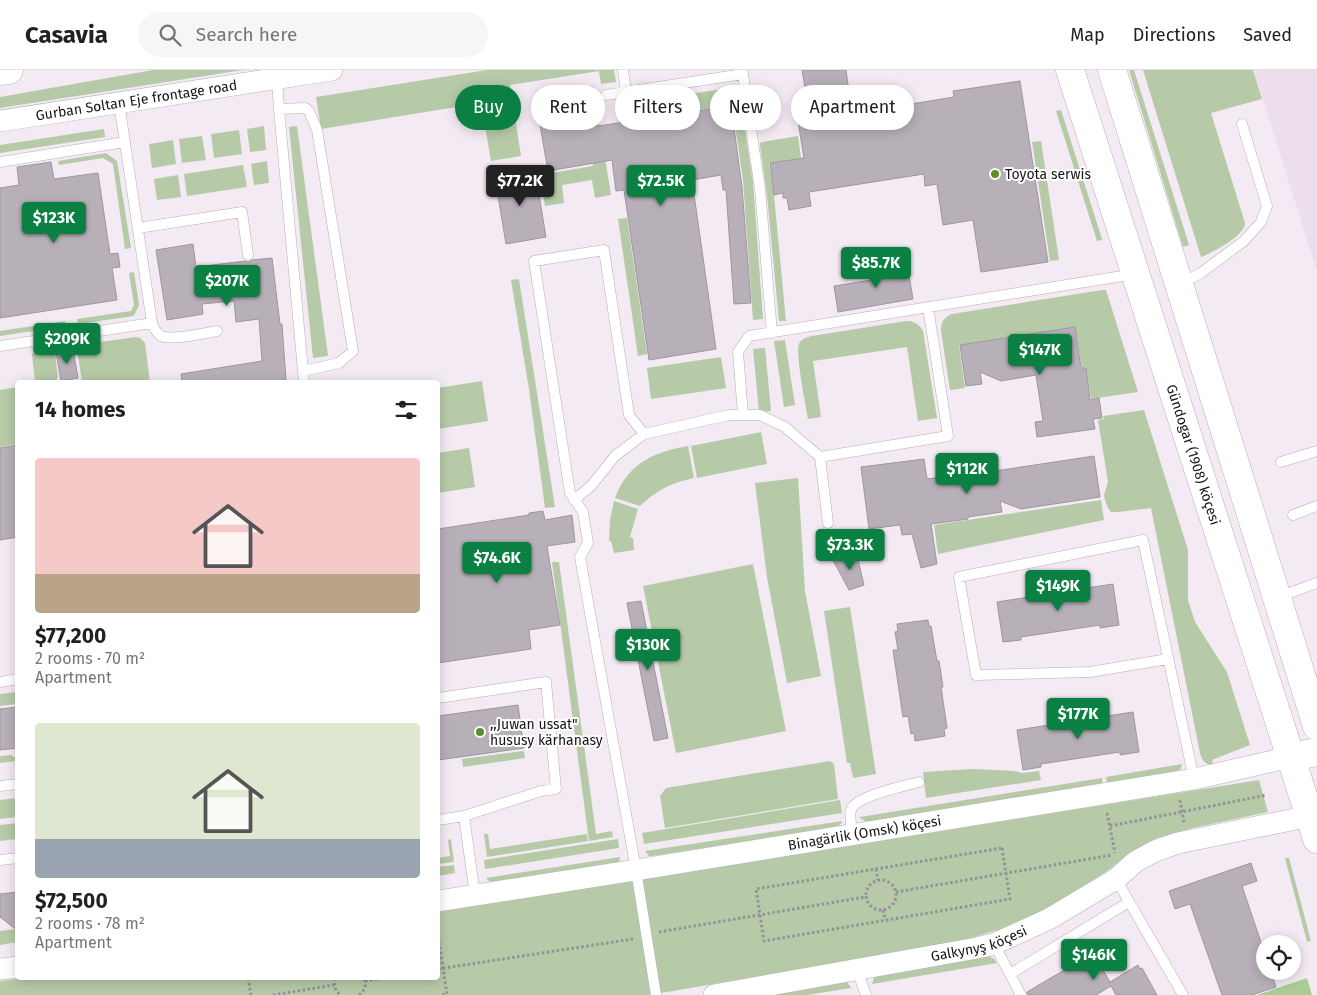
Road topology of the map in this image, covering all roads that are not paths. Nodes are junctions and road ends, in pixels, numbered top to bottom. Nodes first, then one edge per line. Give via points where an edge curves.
1 (9, 70) edge
2 (332, 70) edge
3 (623, 70) edge
4 (1112, 70) edge
5 (0, 71) edge
6 (1069, 73) edge
7 (277, 78) junction
8 (625, 85) edge
9 (672, 85) edge
10 (615, 94) edge
11 (606, 95) dead end
12 (119, 102) junction
13 (279, 109) junction
14 (0, 121) edge
15 (1242, 124) dead end
16 (124, 142) junction
17 (0, 162) edge
18 (138, 228) junction
19 (248, 255) dead end
20 (1136, 274) junction
21 (1179, 285) junction
22 (928, 307) junction
23 (152, 323) junction
24 (216, 331) dead end
25 (772, 333) junction
26 (0, 346) edge
27 (303, 371) junction
28 (304, 380) edge
29 (743, 415) junction
30 (644, 434) junction
31 (1317, 451) edge
32 (820, 457) junction
33 (1281, 462) dead end
34 (574, 500) junction
35 (1317, 506) edge
36 (1293, 515) dead end
37 (828, 523) dead end
38 (1317, 583) edge
39 (1277, 597) junction
40 (1168, 659) junction
41 (15, 680) edge
42 (0, 682) edge
43 (440, 698) edge
44 (1317, 726) edge
45 (1304, 754) edge
46 (1194, 779) junction
47 (919, 782) dead end
48 (15, 784) edge
49 (0, 786) edge
50 (464, 816) junction
51 (440, 820) edge
52 (1314, 827) edge
53 (852, 834) junction
54 (15, 858) edge
55 (0, 860) edge
56 (636, 870) junction
57 (1116, 879) junction
58 (475, 895) junction
59 (440, 901) edge
60 (1128, 902) junction
61 (994, 944) junction
62 (15, 967) edge
63 (0, 969) edge
64 (856, 970) junction
65 (1010, 974) junction
66 (656, 995) edge
67 (714, 995) edge
68 (866, 995) edge
69 (1021, 995) edge
70 (1183, 995) edge

1 - 5 main road
2 - 7 street, Gurban Soltan Eje frontage road
3 - 8 lane
4 - 21 main road
6 - 20 main road, Gündogar (1908) köçesi
7 - 12 street, Gurban Soltan Eje frontage road
7 - 13 lane
9 - 25 lane via 743,74 760,189
10 - 11 lane
12 - 14 street, Gurban Soltan Eje frontage road
12 - 16 lane
13 - 27 lane
13 - 27 lane via 305,108 317,130 353,351 339,363
15 - 21 lane via 1267,206 1261,222 1244,242
16 - 17 lane
16 - 18 lane
18 - 19 lane via 242,212
18 - 23 lane
20 - 22 lane
20 - 45 main road, Gündogar (1908) köçesi
21 - 39 main road
22 - 25 lane
22 - 32 lane via 948,436
23 - 24 lane via 162,336 172,338
23 - 26 lane
25 - 29 lane via 749,336 738,352
27 - 28 lane
29 - 30 lane via 729,415
29 - 32 lane via 760,416 785,427
30 - 34 lane via 615,456 591,486
30 - 34 lane via 629,415 604,250 534,260 570,493
31 - 33 lane
32 - 37 lane
34 - 56 lane via 583,512 588,543 580,557
35 - 36 lane
38 - 39 lane
39 - 44 main road
40 - 40 lane via 1142,540 959,577 976,675 1090,672
40 - 46 lane
41 - 42 lane
43 - 50 lane via 546,682 556,789
45 - 46 street, Binagärlik (Omsk) köçesi
45 - 52 main road, Gündogar (1908) köçesi
46 - 53 street, Binagärlik (Omsk) köçesi
47 - 53 lane via 870,796 855,804 851,810
48 - 49 lane
50 - 51 lane
50 - 58 lane
52 - 57 street, Galkynyş köçesi via 1178,843 1135,862
53 - 56 street, Binagärlik (Omsk) köçesi
54 - 55 lane
56 - 58 street, Binagärlik (Omsk) köçesi
56 - 66 lane
57 - 60 lane
57 - 61 street, Galkynyş köçesi via 1049,919
58 - 59 street, Binagärlik (Omsk) köçesi
60 - 65 lane
60 - 70 lane
61 - 64 street, Galkynyş köçesi
61 - 65 lane
62 - 63 street
64 - 67 street, Galkynyş köçesi
64 - 68 lane
65 - 69 lane

